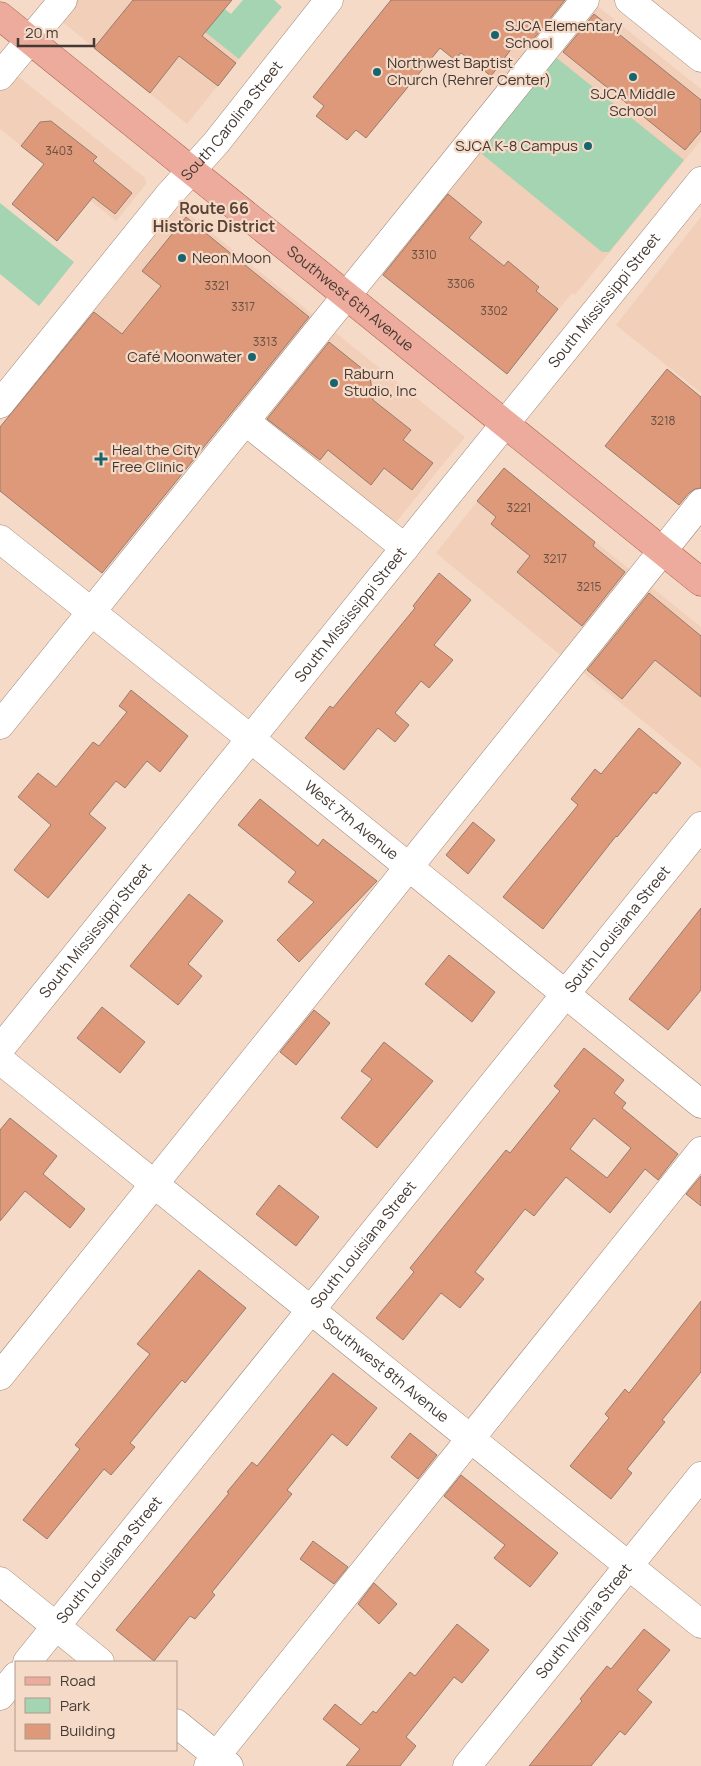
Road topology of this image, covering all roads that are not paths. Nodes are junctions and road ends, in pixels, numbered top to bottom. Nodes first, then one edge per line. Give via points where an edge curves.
1 (63, 0) edge
2 (329, 0) edge
3 (585, 0) edge
4 (629, 0) edge
5 (0, 16) edge
6 (30, 40) junction
7 (701, 58) edge
8 (0, 76) edge
9 (191, 170) junction
10 (701, 181) edge
11 (346, 296) junction
12 (0, 404) edge
13 (246, 421) junction
14 (505, 423) junction
15 (701, 503) edge
16 (0, 539) edge
17 (405, 548) junction
18 (663, 551) junction
19 (701, 582) edge
20 (92, 611) junction
21 (0, 725) edge
22 (251, 739) junction
23 (701, 826) edge
24 (409, 868) junction
25 (565, 994) junction
26 (0, 1049) edge
27 (0, 1060) edge
28 (701, 1104) edge
29 (701, 1151) edge
30 (154, 1184) junction
31 (312, 1310) junction
32 (0, 1376) edge
33 (470, 1439) junction
34 (701, 1476) edge
35 (629, 1566) junction
36 (0, 1581) edge
37 (701, 1624) edge
38 (56, 1627) junction
39 (29, 1661) edge
40 (99, 1661) edge
41 (15, 1677) edge
42 (0, 1696) edge
43 (178, 1725) edge
44 (218, 1763) edge
45 (467, 1766) edge

1 - 6 street
2 - 9 street, South Carolina Street
3 - 11 street
4 - 7 street
5 - 6 main road, Southwest 6th Avenue
6 - 8 street
6 - 9 main road, Southwest 6th Avenue
9 - 11 main road, Southwest 6th Avenue
9 - 12 street, South Carolina Street
10 - 14 street, South Mississippi Street
11 - 13 street
11 - 14 main road, Southwest 6th Avenue
13 - 17 street
13 - 20 street
14 - 17 street, South Mississippi Street
14 - 18 main road, Southwest 6th Avenue
15 - 18 street
16 - 20 street, West 7th Avenue
17 - 22 street, South Mississippi Street
18 - 19 main road, Southwest 6th Avenue
18 - 24 street
20 - 21 street
20 - 22 street, West 7th Avenue
22 - 24 street, West 7th Avenue
22 - 26 street, South Mississippi Street
23 - 25 street, South Louisiana Street
24 - 25 street, West 7th Avenue
24 - 30 street
25 - 28 street, West 7th Avenue
25 - 31 street, South Louisiana Street
27 - 30 street, Southwest 8th Avenue
29 - 33 street
30 - 31 street, Southwest 8th Avenue
30 - 32 street
31 - 33 street, Southwest 8th Avenue
31 - 38 street, South Louisiana Street
33 - 35 street, Southwest 8th Avenue
33 - 44 street
34 - 35 street, South Virginia Street
35 - 37 street, Southwest 8th Avenue
35 - 45 street, South Virginia Street
36 - 38 street
38 - 39 street, South Louisiana Street
38 - 40 street
41 - 42 street
43 - 44 street

